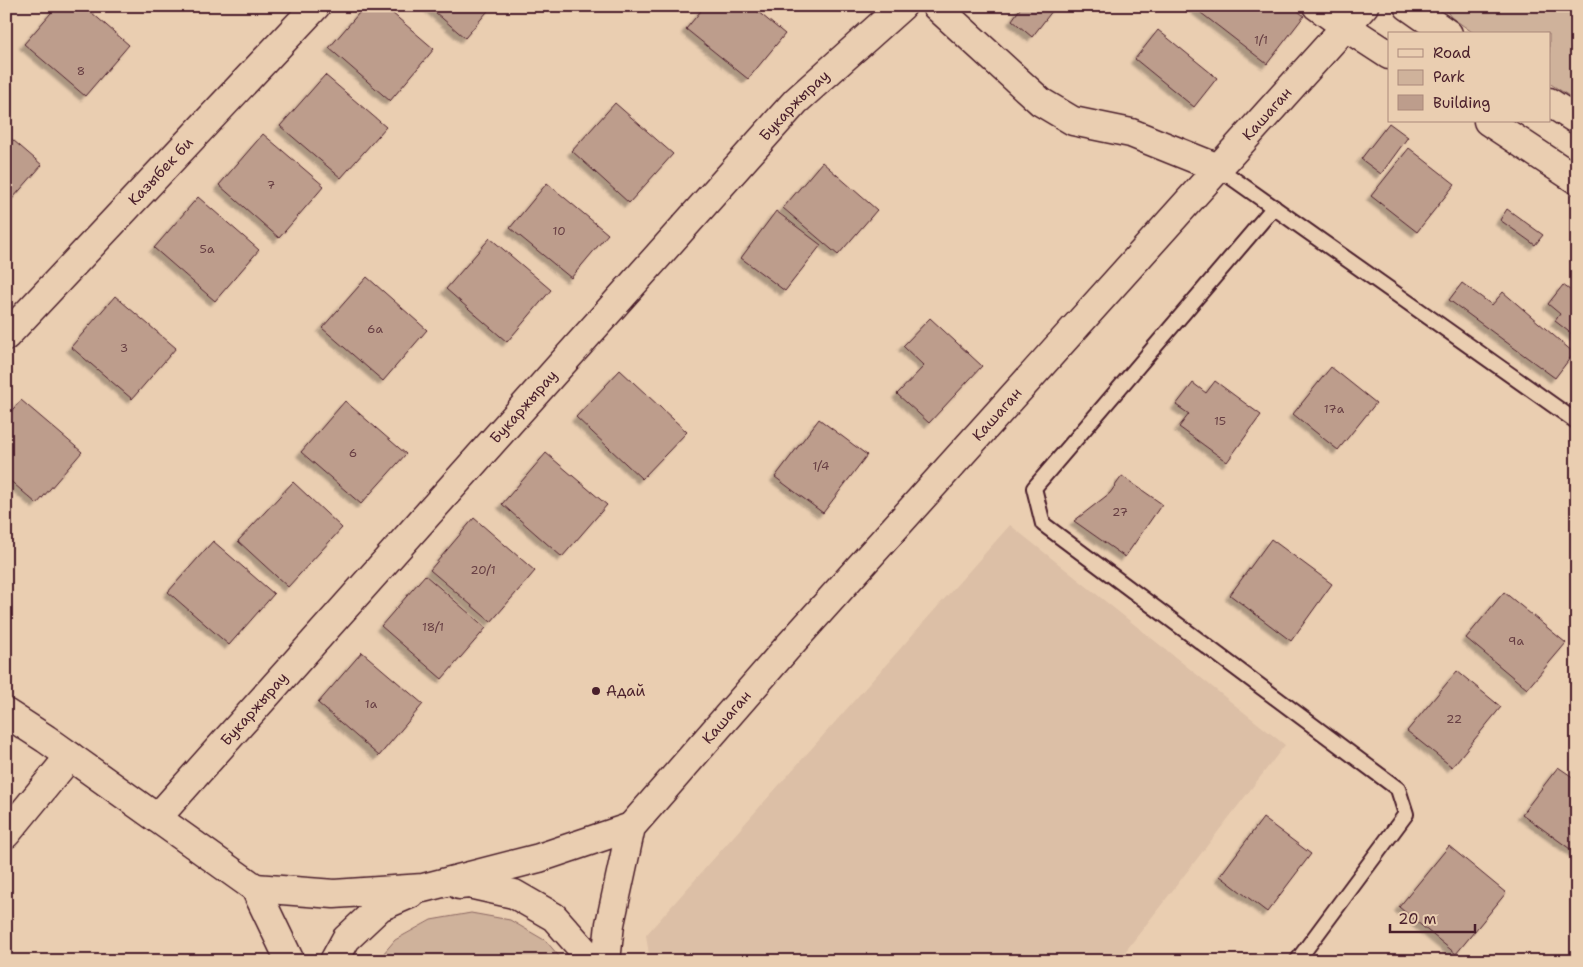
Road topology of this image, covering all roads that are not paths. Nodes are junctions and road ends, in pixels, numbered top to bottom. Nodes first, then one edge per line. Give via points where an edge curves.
1 (316, 6) edge
2 (902, 6) edge
3 (936, 6) edge
4 (1317, 6) edge
5 (1364, 6) edge
6 (1408, 6) edge
7 (1346, 26) junction
8 (1445, 32) edge
9 (1388, 54) edge
10 (1550, 103) edge
11 (1577, 120) edge
12 (1490, 122) edge
13 (1218, 168) junction
14 (1577, 180) edge
15 (1274, 207) junction
16 (6, 336) edge
17 (1577, 422) edge
18 (6, 713) edge
19 (70, 756) junction
20 (157, 818) junction
21 (631, 827) junction
22 (6, 834) edge
23 (255, 888) junction
24 (423, 888) junction
25 (290, 961) edge
26 (334, 961) edge
27 (589, 961) edge
28 (606, 961) edge
29 (1297, 961) edge

1 - 16 street, Казыбек би
2 - 20 street, Букаржырау via 796,101
3 - 13 street via 1040,102 1073,121 1131,133
4 - 7 street
5 - 7 street, Кашаган
6 - 8 street
7 - 9 street
7 - 13 street, Кашаган
10 - 11 street
12 - 14 street
13 - 15 lane
13 - 21 street, Кашаган via 786,649
15 - 17 lane
15 - 29 lane via 1034,488 1043,524 1398,790 1406,814
18 - 19 street
19 - 20 street
19 - 22 street
20 - 23 street
21 - 24 street via 539,858
21 - 28 street via 610,924
23 - 24 street via 334,894
23 - 25 street
24 - 26 street via 380,907 346,939
24 - 27 street via 470,884 514,894 554,917

